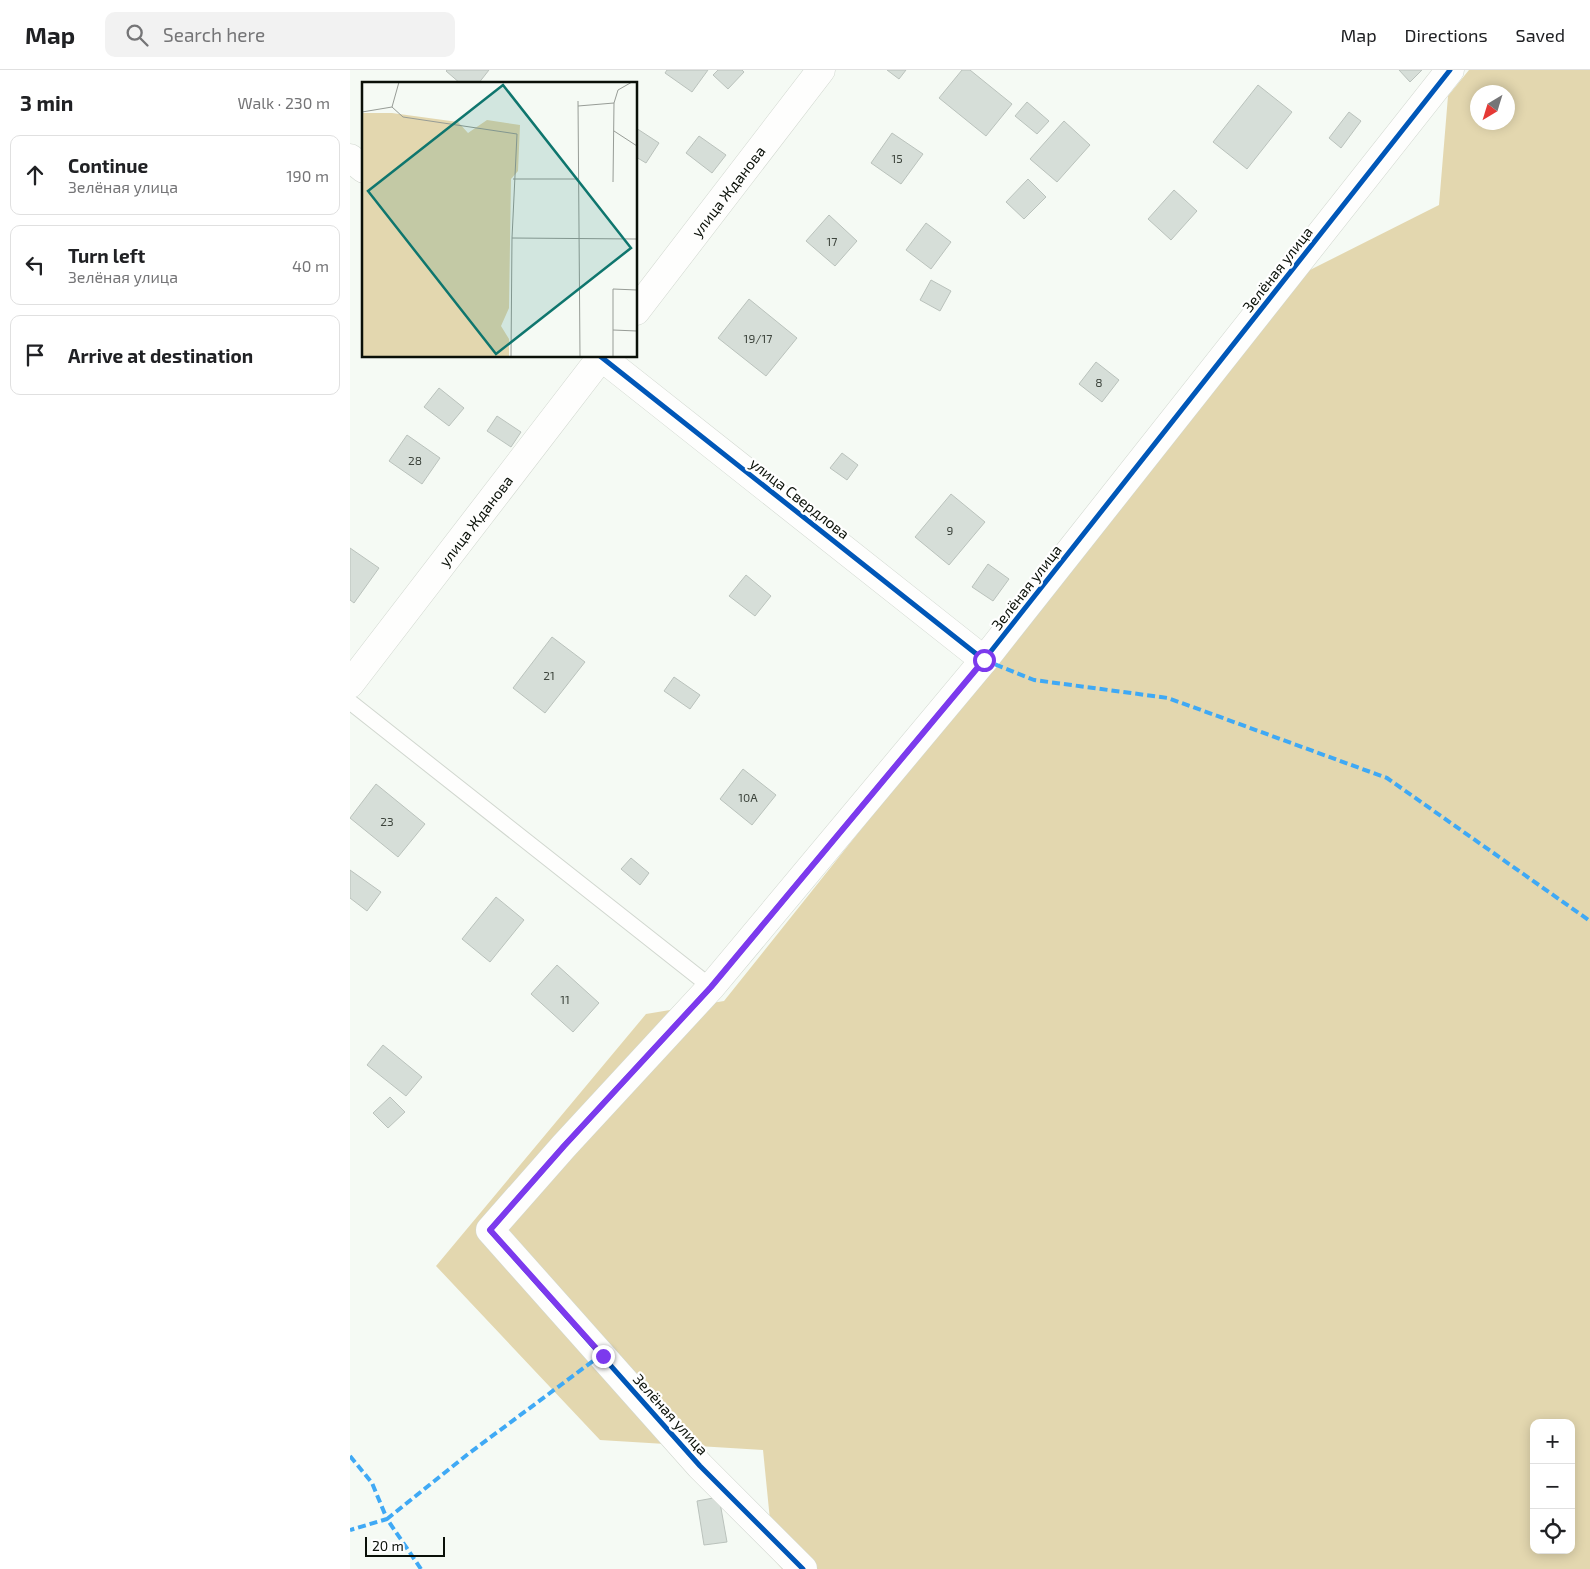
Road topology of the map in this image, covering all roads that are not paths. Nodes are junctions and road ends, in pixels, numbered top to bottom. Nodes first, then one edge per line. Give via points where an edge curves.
1 (821, 70) edge
2 (1450, 70) edge
3 (350, 158) edge
4 (362, 167) edge
5 (638, 308) edge
6 (600, 358) edge
7 (602, 358) edge
8 (984, 660) junction
9 (350, 684) edge
10 (350, 702) edge
11 (711, 987) junction
12 (803, 1569) edge

1 - 5 street, улица Жданова
2 - 8 street, Зелёная улица
3 - 4 street
6 - 9 street, улица Жданова
7 - 8 street, улица Свердлова
8 - 11 street, Зелёная улица
10 - 11 lane
11 - 12 street, Зелёная улица via 490,1230 700,1466

